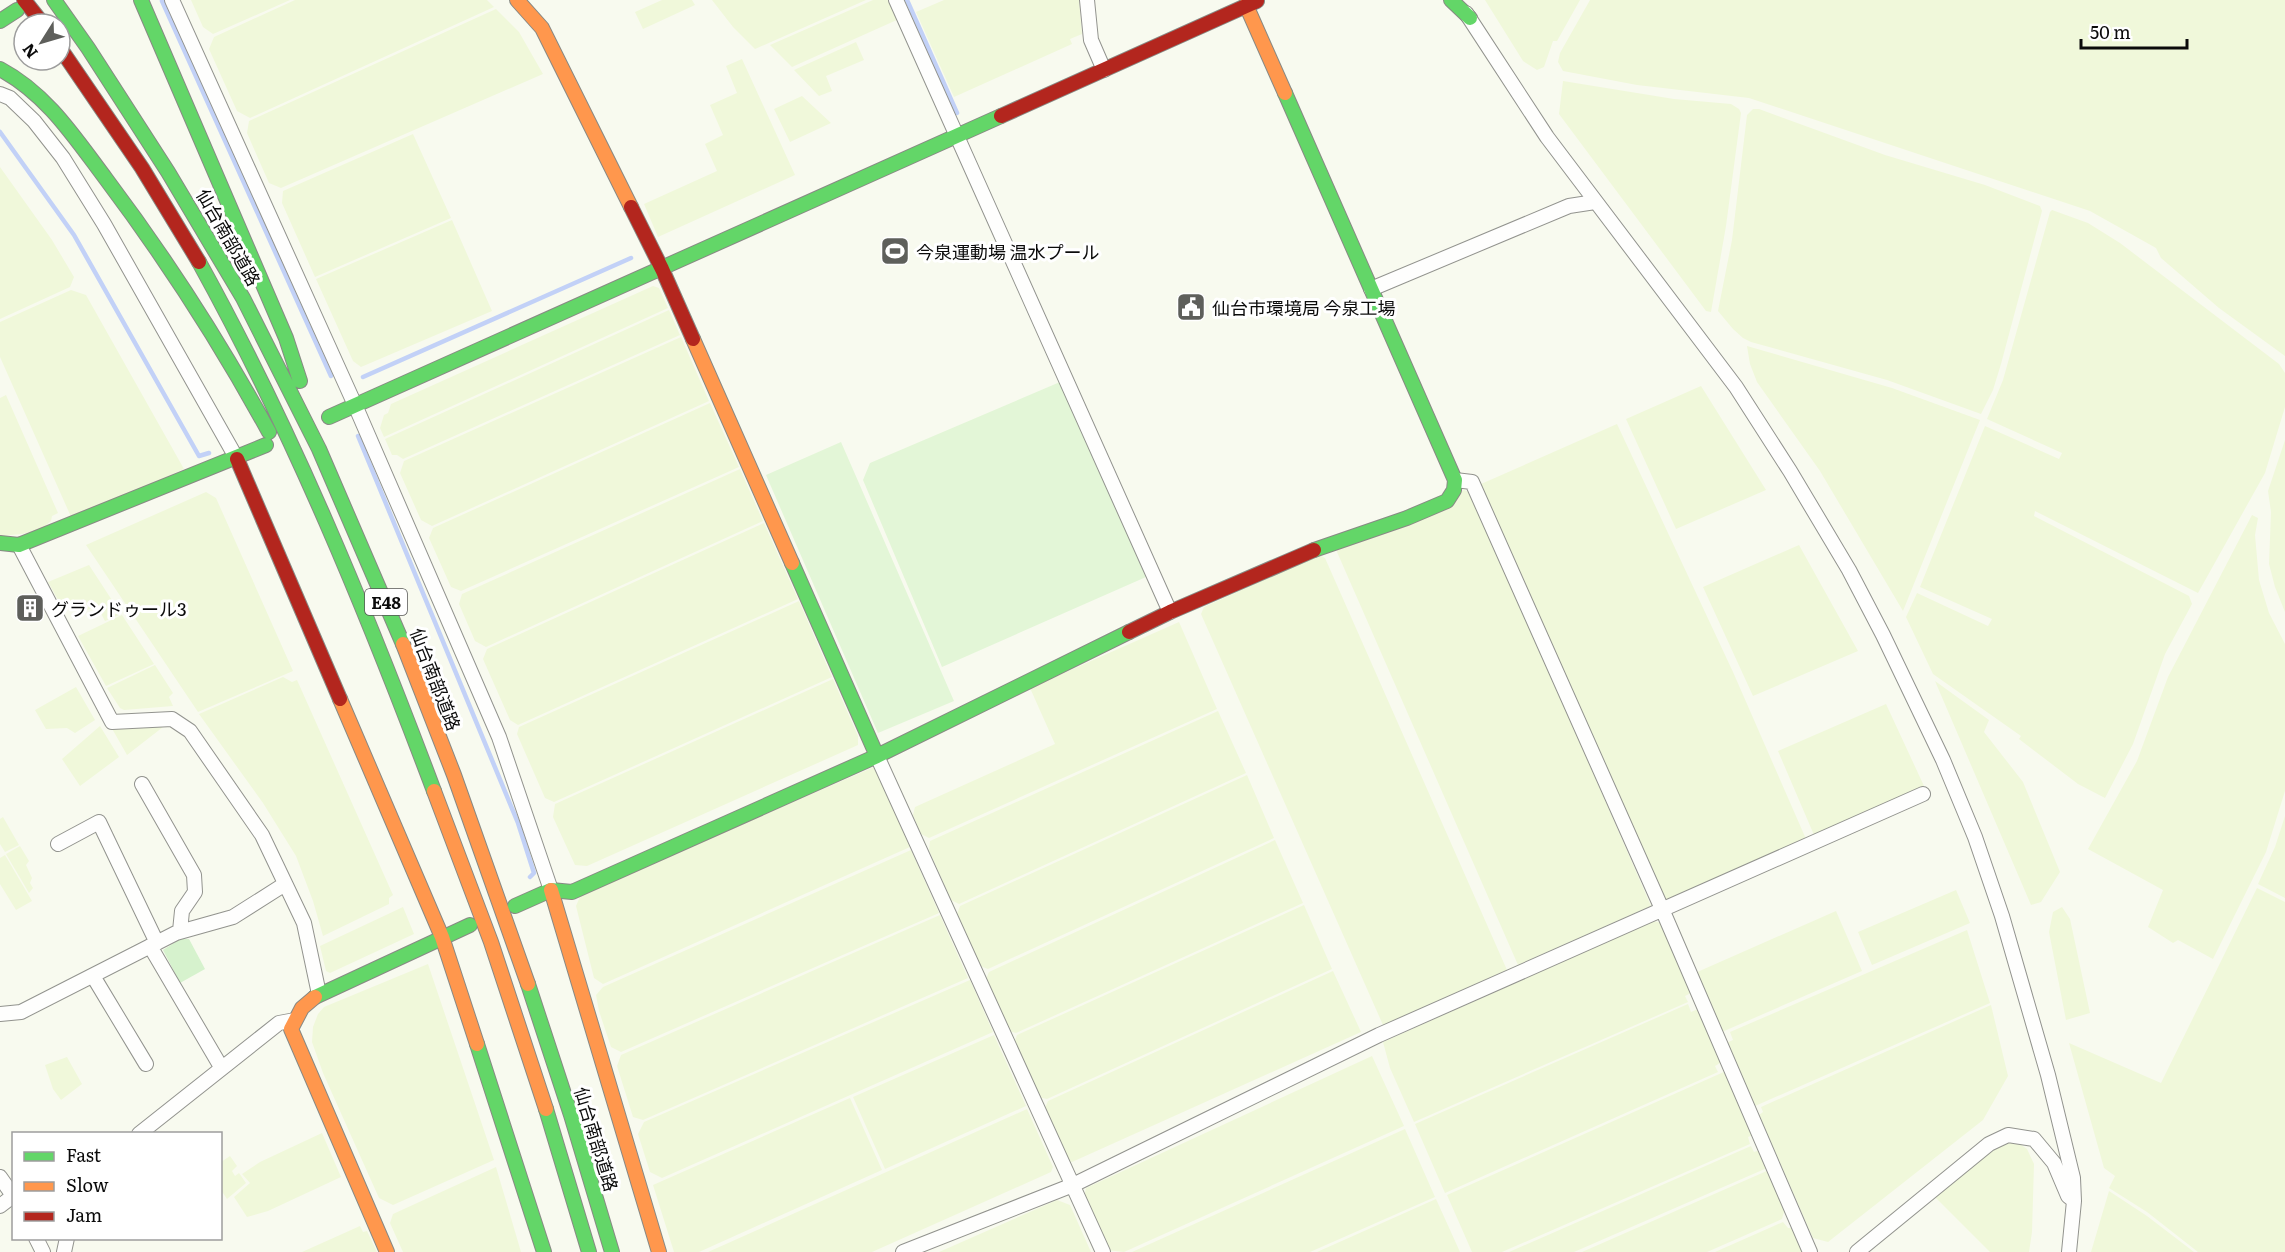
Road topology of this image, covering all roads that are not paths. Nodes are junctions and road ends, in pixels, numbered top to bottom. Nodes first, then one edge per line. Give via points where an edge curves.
1 (54, 0) edge
2 (141, 0) edge
3 (172, 0) edge
4 (517, 0) edge
5 (896, 0) edge
6 (1087, 0) edge
7 (1451, 0) edge
8 (1457, 0) edge
9 (1252, 3) edge
10 (17, 4) edge
11 (0, 6) edge
12 (1470, 18) junction
13 (0, 21) edge
14 (1102, 65) junction
15 (72, 66) edge
16 (0, 69) edge
17 (0, 93) edge
18 (956, 137) junction
19 (1595, 202) junction
20 (662, 268) junction
21 (1371, 289) junction
22 (355, 405) junction
23 (329, 417) dead end
24 (267, 446) dead end
25 (237, 459) junction
26 (328, 467) junction
27 (1455, 480) junction
28 (0, 543) edge
29 (19, 545) junction
30 (1170, 612) junction
31 (381, 648) junction
32 (877, 756) junction
33 (142, 784) dead end
34 (1923, 794) dead end
35 (58, 843) dead end
36 (285, 884) junction
37 (551, 890) junction
38 (514, 906) dead end
39 (1662, 909) junction
40 (470, 925) dead end
41 (180, 932) junction
42 (442, 937) junction
43 (154, 945) junction
44 (93, 976) junction
45 (319, 994) junction
46 (0, 1014) edge
47 (296, 1020) junction
48 (146, 1064) dead end
49 (221, 1067) junction
50 (141, 1132) edge
51 (0, 1177) edge
52 (1073, 1185) junction
53 (12, 1195) edge
54 (2074, 1201) junction
55 (387, 1252) edge
56 (544, 1252) edge
57 (589, 1252) edge
58 (612, 1252) edge
59 (659, 1252) edge
60 (903, 1252) edge
61 (1103, 1252) edge
62 (1810, 1252) edge
63 (1857, 1252) edge
64 (2069, 1252) edge

1 - 26 main road, 仙台南部道路 / E48 via 206,231
2 - 26 main road via 286,338
3 - 22 street
4 - 20 main road via 542,28
5 - 18 street
6 - 14 street via 1091,40
7 - 12 main road
8 - 12 street
9 - 14 main road
9 - 21 main road
10 - 11 main road
10 - 13 main road
12 - 19 street via 1547,137
14 - 18 main road
15 - 31 main road, E48 via 147,175 248,352 306,473
16 - 31 main road via 16,76 36,93 67,127 171,270 260,414
17 - 25 street via 34,121 63,158
18 - 20 main road
18 - 30 street
19 - 21 street via 1569,206
19 - 54 street via 1712,353 1790,471 1854,580 1943,760 2006,927 2064,1133
20 - 22 main road
20 - 32 main road
21 - 27 main road
22 - 23 main road
22 - 37 street via 500,737
24 - 25 main road
25 - 29 main road
25 - 42 main road
26 - 58 main road, 仙台南部道路 / E48 via 391,612 508,923
27 - 30 main road via 1447,501 1324,545
27 - 39 street via 1472,482
28 - 29 main road
29 - 36 street via 112,722 172,720 190,731 262,835
30 - 32 main road
31 - 57 main road, E48 via 490,939
32 - 37 main road via 572,892
32 - 52 street
33 - 41 street via 194,875 195,892 182,911
34 - 39 street
35 - 43 street via 99,822
36 - 41 street via 233,917
36 - 45 street via 304,923
37 - 38 main road
37 - 59 main road
39 - 52 street via 1379,1035
39 - 62 street
40 - 42 main road
41 - 43 street
42 - 45 main road
42 - 56 main road
43 - 44 street
43 - 49 street
44 - 46 street via 21,1012
44 - 48 street
45 - 47 main road via 302,1008
47 - 49 street via 279,1023
47 - 55 main road via 291,1029
49 - 50 street
51 - 53 street
52 - 60 street
52 - 61 street
54 - 63 street via 2054,1163 2034,1139 2008,1135 1989,1144
54 - 64 street

